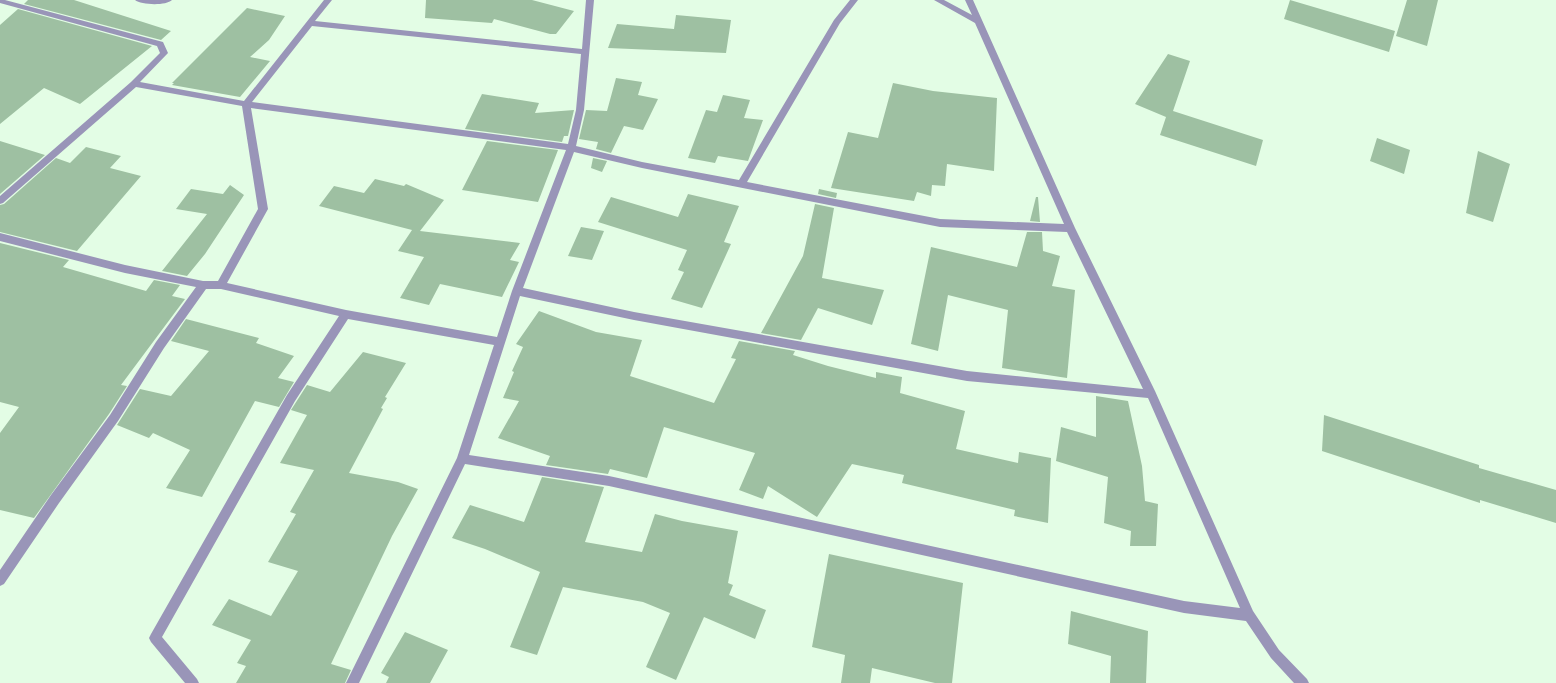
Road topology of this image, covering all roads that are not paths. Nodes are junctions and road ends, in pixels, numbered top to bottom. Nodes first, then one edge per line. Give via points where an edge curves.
1 (140, 0) edge
2 (168, 0) edge
3 (328, 0) edge
4 (590, 0) edge
5 (854, 0) edge
6 (938, 0) edge
7 (969, 0) edge
8 (0, 1) edge
9 (979, 22) junction
10 (309, 23) junction
11 (585, 52) junction
12 (134, 84) junction
13 (246, 104) junction
14 (571, 148) junction
15 (741, 184) junction
16 (0, 202) edge
17 (1070, 228) junction
18 (0, 237) edge
19 (203, 285) junction
20 (221, 285) junction
21 (517, 291) junction
22 (346, 314) junction
23 (501, 342) junction
24 (1151, 394) junction
25 (462, 459) junction
26 (0, 580) edge
27 (1249, 615) junction
28 (193, 683) edge
29 (352, 683) edge
30 (1303, 683) edge

1 - 2 street
3 - 10 street
4 - 11 street
5 - 15 street via 837,22
6 - 9 street
7 - 9 street
8 - 12 street via 160,44 164,54
9 - 17 street
10 - 11 street
10 - 13 street
11 - 14 street via 580,110
12 - 13 street
12 - 16 street
13 - 14 street
13 - 20 street via 263,209
14 - 15 street
14 - 21 street
15 - 17 street via 940,223
17 - 24 street
18 - 19 street via 125,269
19 - 20 street
19 - 26 street via 160,345 114,418 54,499
20 - 22 street
21 - 23 street
21 - 24 street via 634,316 967,376
22 - 23 street
22 - 28 street via 291,398 154,638
23 - 25 street
24 - 27 street
25 - 27 street via 609,481 1184,607
25 - 29 street
27 - 30 street via 1275,654

